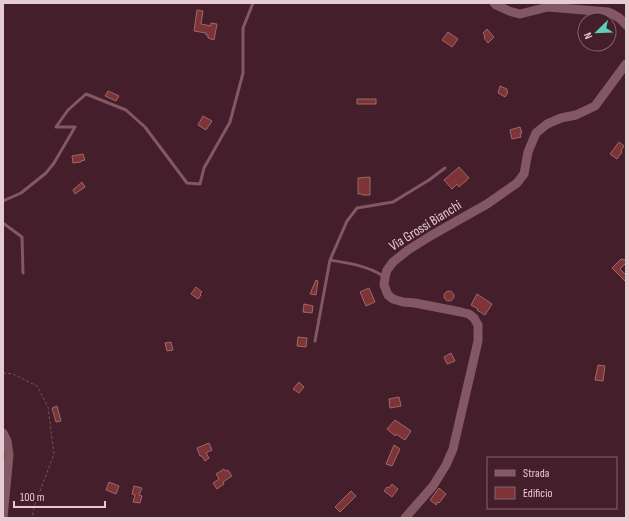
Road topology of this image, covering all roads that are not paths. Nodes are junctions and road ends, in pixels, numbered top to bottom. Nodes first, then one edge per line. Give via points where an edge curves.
1 (253, 3) edge
2 (494, 3) edge
3 (626, 25) edge
4 (626, 64) edge
5 (445, 168) dead end
6 (3, 201) edge
7 (3, 223) edge
8 (330, 260) junction
9 (23, 273) dead end
10 (385, 277) junction
11 (315, 341) dead end
12 (3, 433) edge
13 (4, 518) edge
14 (405, 518) edge

1 - 6 lane via 243,28 244,73 230,122 204,168 200,184 187,183 145,127 126,110 86,94 68,110 56,127 75,127 54,163 46,173 21,193
2 - 3 main road via 520,14 548,7 608,12 621,18
4 - 10 main road, Via Grossi Bianchi via 594,106 547,124 536,133 528,152 524,174 517,183 408,250 393,262
5 - 8 lane via 393,202 357,208 347,221
7 - 9 lane via 22,237
8 - 10 lane via 356,265
8 - 11 lane
10 - 14 main road via 384,285 388,295 393,299 469,314 478,325 478,341 453,449 433,486
12 - 13 main road via 9,455

